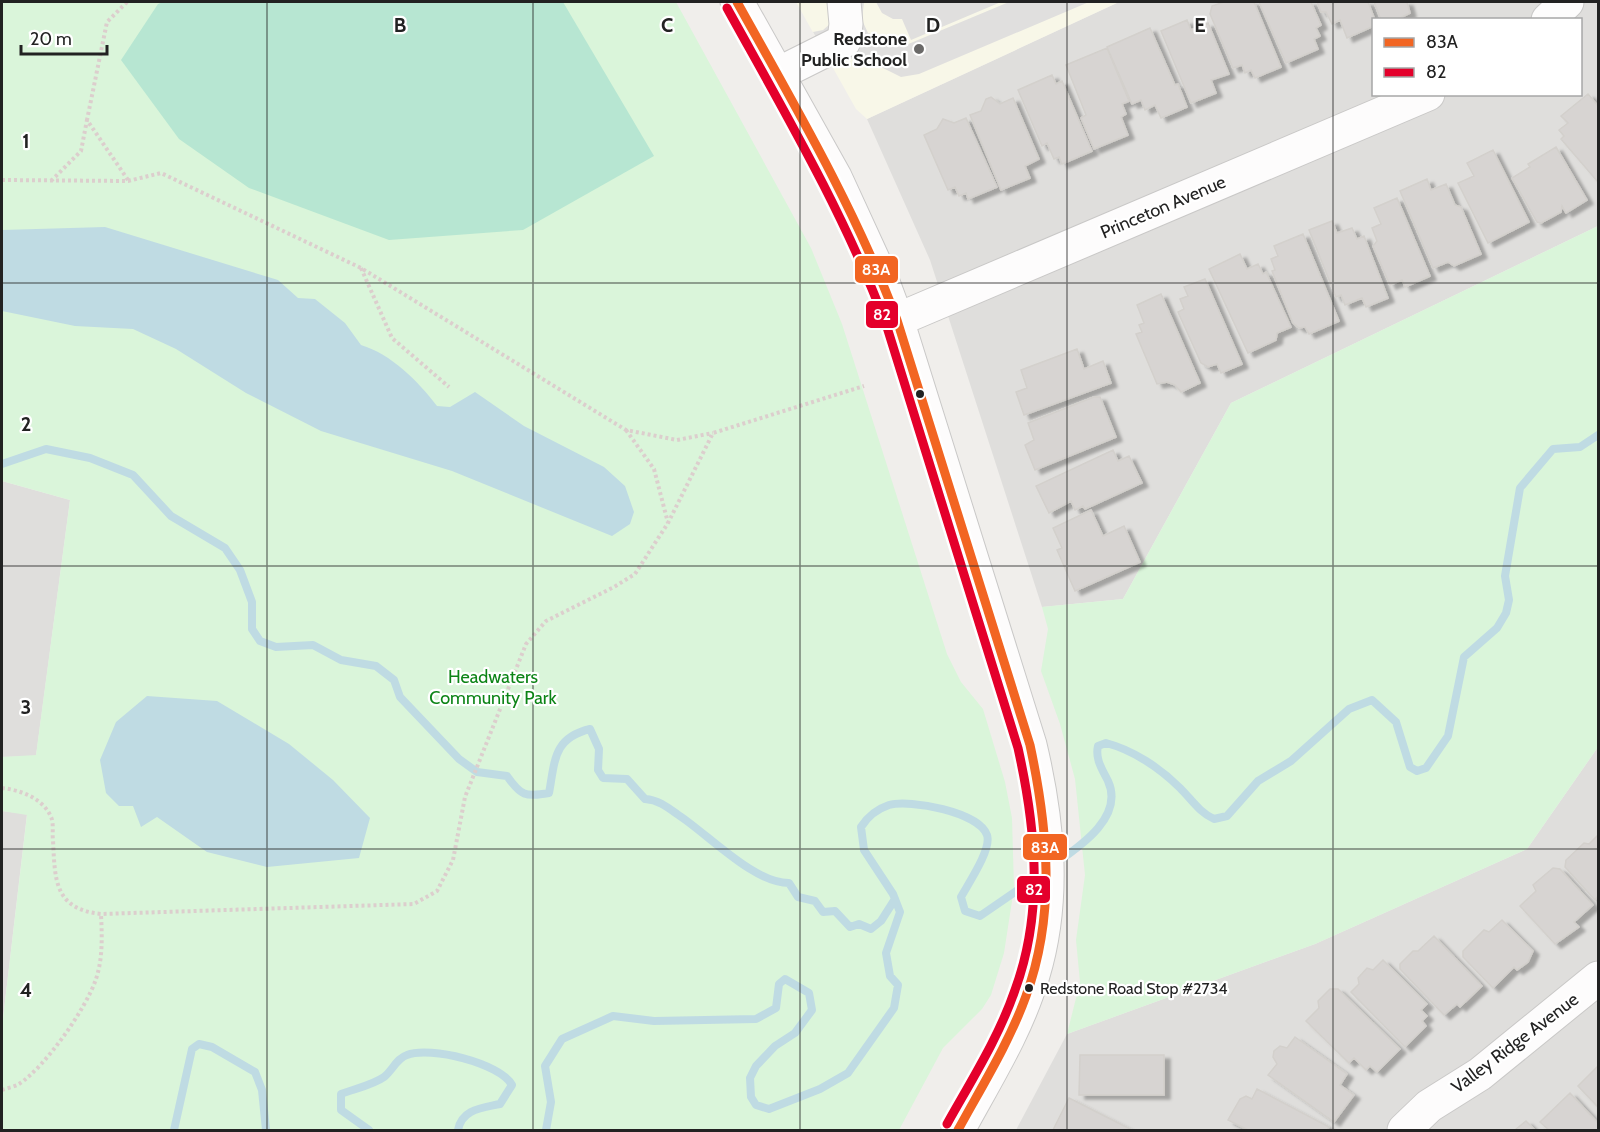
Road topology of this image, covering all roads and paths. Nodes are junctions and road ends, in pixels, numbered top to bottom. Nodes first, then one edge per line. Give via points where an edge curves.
1 (127, 2) edge
2 (737, 2) edge
3 (844, 2) edge
4 (1567, 2) edge
5 (1550, 18) edge
6 (778, 74) junction
7 (1423, 96) edge
8 (87, 120) junction
9 (2, 180) edge
10 (128, 180) junction
11 (51, 182) junction
12 (361, 268) junction
13 (897, 320) junction
14 (864, 386) dead end
15 (449, 387) dead end
16 (626, 430) junction
17 (712, 433) junction
18 (668, 523) junction
19 (2, 788) edge
20 (100, 914) junction
21 (1599, 978) edge
22 (2, 1090) edge
23 (958, 1131) edge
24 (1404, 1131) edge

1 - 8 path via 107,22
2 - 6 street
3 - 6 street via 844,41
4 - 5 street
6 - 13 street via 835,177
7 - 13 street, Princeton Avenue
8 - 10 path
8 - 11 path via 81,151
9 - 11 path
10 - 11 path
10 - 12 path via 161,173
12 - 15 path via 392,338
12 - 16 path
13 - 23 street via 1030,745 1043,801 1048,859 1046,916 1034,974 1014,1025
14 - 17 path
16 - 17 path via 677,440
16 - 18 path via 654,469
17 - 18 path
18 - 20 path via 635,574 546,621 526,644 465,797 453,861 437,891 414,904
19 - 20 path via 18,790 37,800 52,817 55,876 63,898 81,912
20 - 22 path via 102,947 96,979 81,1010 62,1040 19,1084
21 - 24 street, Valley Ridge Avenue via 1480,1074 1430,1106

